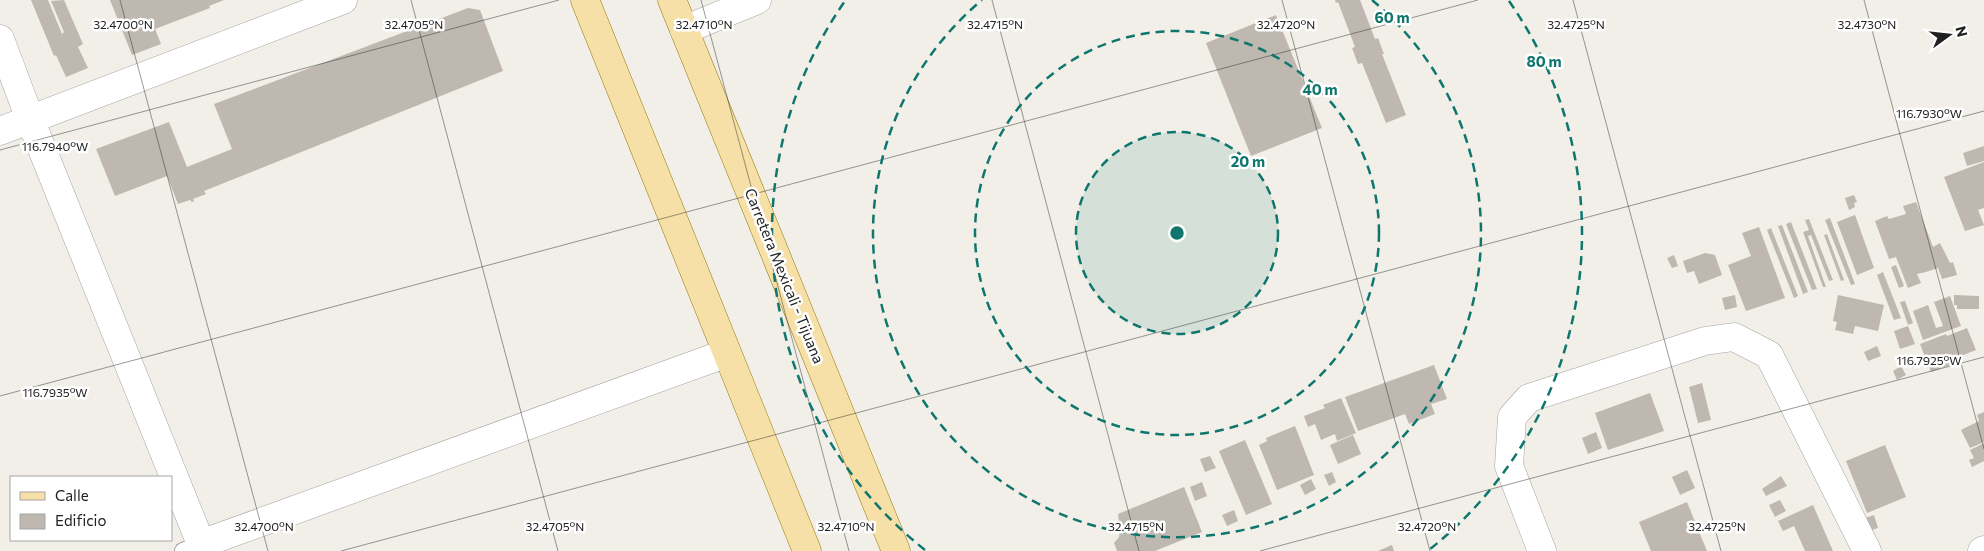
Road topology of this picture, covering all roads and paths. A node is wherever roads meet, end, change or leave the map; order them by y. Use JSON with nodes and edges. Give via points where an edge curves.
{"nodes":[{"id":1,"x":343,"y":0,"type":"edge"},
{"id":2,"x":585,"y":0,"type":"edge"},
{"id":3,"x":672,"y":0,"type":"edge"},
{"id":4,"x":757,"y":0,"type":"edge"},
{"id":5,"x":684,"y":30,"type":"junction"},
{"id":6,"x":0,"y":39,"type":"edge"},
{"id":7,"x":30,"y":120,"type":"junction"},
{"id":8,"x":0,"y":131,"type":"edge"},
{"id":9,"x":727,"y":353,"type":"junction"},
{"id":10,"x":165,"y":476,"type":"edge"},
{"id":11,"x":172,"y":494,"type":"edge"},
{"id":12,"x":192,"y":547,"type":"edge"},
{"id":13,"x":807,"y":551,"type":"edge"},
{"id":14,"x":896,"y":551,"type":"edge"},
{"id":15,"x":1542,"y":551,"type":"edge"},
{"id":16,"x":1868,"y":551,"type":"edge"}],
"edges":[{"from":1,"to":7,"type":"street"},
{"from":2,"to":9,"type":"main road"},
{"from":3,"to":5,"type":"main road","name":"Carretera Mexicali - Tijuana"},
{"from":4,"to":5,"type":"street"},
{"from":5,"to":14,"type":"main road","name":"Carretera Mexicali - Tijuana"},
{"from":6,"to":7,"type":"street"},
{"from":7,"to":8,"type":"street"},
{"from":7,"to":10,"type":"street"},
{"from":9,"to":12,"type":"street"},
{"from":9,"to":13,"type":"main road"},
{"from":11,"to":12,"type":"street"},
{"from":15,"to":16,"type":"street","via":[[1509,466],[1512,417],[1529,398],[1704,341],[1734,337],[1769,355]]}]}
